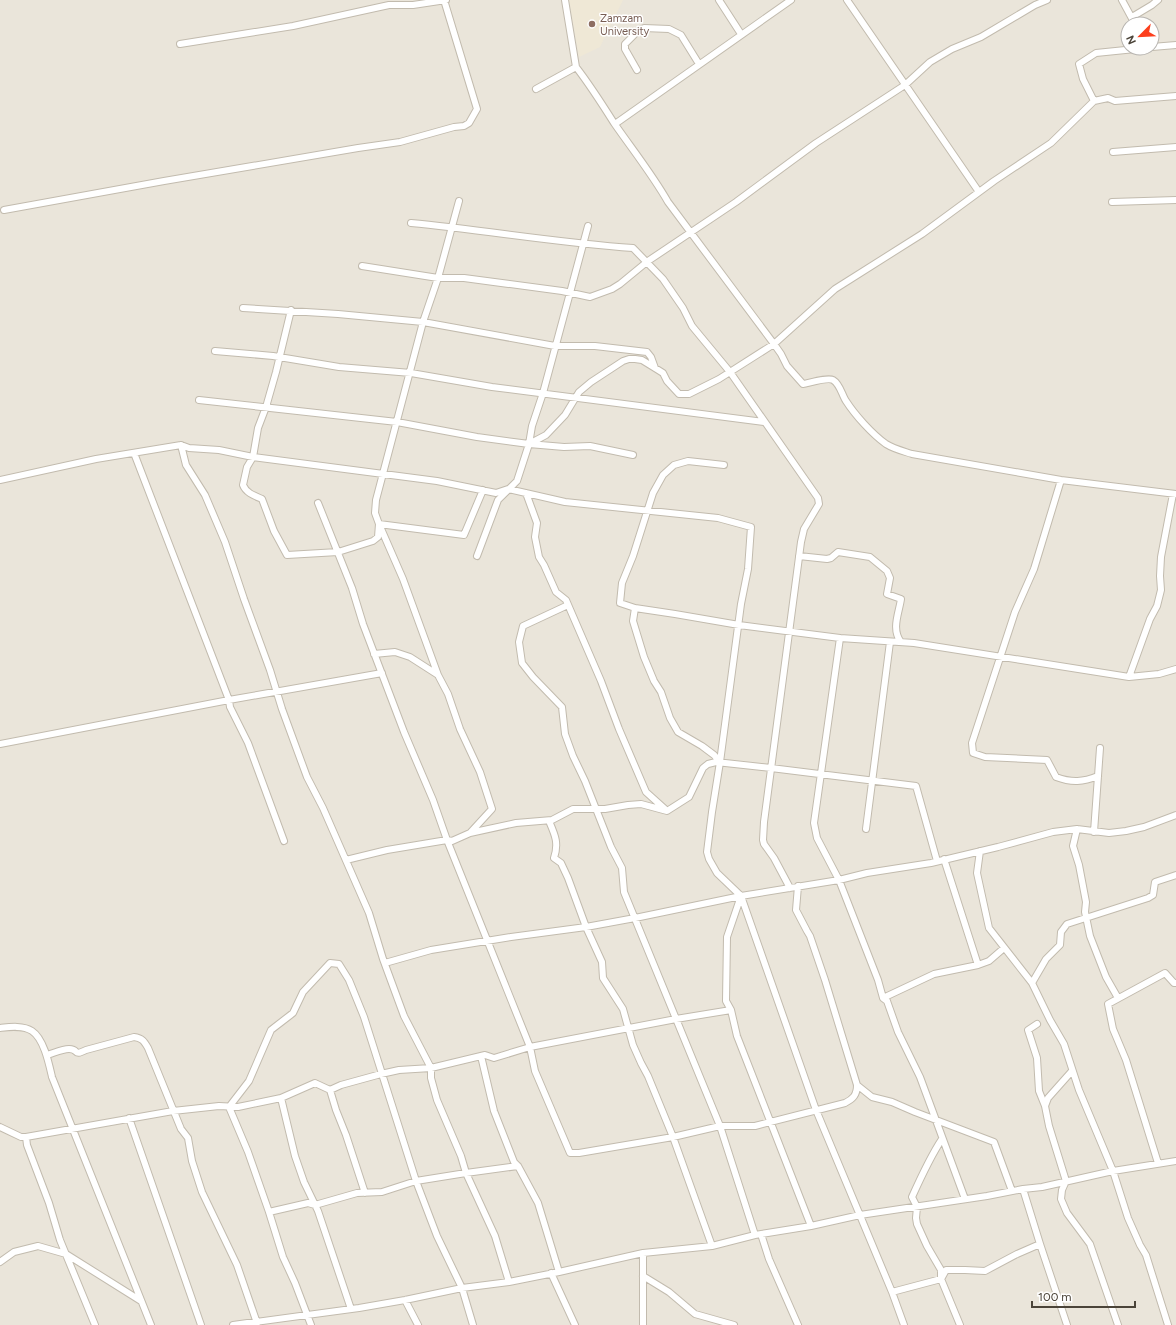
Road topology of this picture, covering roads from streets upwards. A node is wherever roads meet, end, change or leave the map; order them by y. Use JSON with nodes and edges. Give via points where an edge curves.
{"nodes":[{"id":1,"x":445,"y":0,"type":"edge"},
{"id":2,"x":565,"y":0,"type":"edge"},
{"id":3,"x":719,"y":0,"type":"edge"},
{"id":4,"x":791,"y":0,"type":"edge"},
{"id":5,"x":847,"y":0,"type":"edge"},
{"id":6,"x":1047,"y":0,"type":"edge"},
{"id":7,"x":1122,"y":0,"type":"edge"},
{"id":8,"x":1158,"y":0,"type":"edge"},
{"id":9,"x":413,"y":2,"type":"edge"},
{"id":10,"x":388,"y":3,"type":"edge"},
{"id":11,"x":1131,"y":16,"type":"edge"},
{"id":12,"x":1134,"y":16,"type":"edge"},
{"id":13,"x":741,"y":34,"type":"junction"},
{"id":14,"x":180,"y":44,"type":"dead end"},
{"id":15,"x":1176,"y":45,"type":"edge"},
{"id":16,"x":1160,"y":46,"type":"edge"},
{"id":17,"x":1120,"y":50,"type":"edge"},
{"id":18,"x":699,"y":64,"type":"junction"},
{"id":19,"x":576,"y":67,"type":"junction"},
{"id":20,"x":637,"y":70,"type":"dead end"},
{"id":21,"x":904,"y":85,"type":"junction"},
{"id":22,"x":536,"y":89,"type":"dead end"},
{"id":23,"x":1176,"y":96,"type":"edge"},
{"id":24,"x":1094,"y":101,"type":"junction"},
{"id":25,"x":615,"y":124,"type":"junction"},
{"id":26,"x":1176,"y":147,"type":"edge"},
{"id":27,"x":1113,"y":152,"type":"dead end"},
{"id":28,"x":979,"y":192,"type":"junction"},
{"id":29,"x":459,"y":200,"type":"dead end"},
{"id":30,"x":1176,"y":200,"type":"edge"},
{"id":31,"x":1112,"y":202,"type":"dead end"},
{"id":32,"x":4,"y":210,"type":"dead end"},
{"id":33,"x":411,"y":223,"type":"dead end"},
{"id":34,"x":588,"y":226,"type":"dead end"},
{"id":35,"x":453,"y":227,"type":"junction"},
{"id":36,"x":690,"y":232,"type":"junction"},
{"id":37,"x":583,"y":244,"type":"junction"},
{"id":38,"x":648,"y":262,"type":"junction"},
{"id":39,"x":362,"y":266,"type":"dead end"},
{"id":40,"x":438,"y":278,"type":"junction"},
{"id":41,"x":570,"y":293,"type":"junction"},
{"id":42,"x":243,"y":308,"type":"dead end"},
{"id":43,"x":291,"y":310,"type":"junction"},
{"id":44,"x":424,"y":322,"type":"junction"},
{"id":45,"x":774,"y":344,"type":"junction"},
{"id":46,"x":555,"y":346,"type":"junction"},
{"id":47,"x":215,"y":351,"type":"dead end"},
{"id":48,"x":279,"y":357,"type":"junction"},
{"id":49,"x":655,"y":368,"type":"junction"},
{"id":50,"x":730,"y":372,"type":"junction"},
{"id":51,"x":410,"y":374,"type":"junction"},
{"id":52,"x":543,"y":393,"type":"junction"},
{"id":53,"x":576,"y":397,"type":"junction"},
{"id":54,"x":199,"y":400,"type":"dead end"},
{"id":55,"x":266,"y":408,"type":"junction"},
{"id":56,"x":397,"y":422,"type":"junction"},
{"id":57,"x":764,"y":422,"type":"junction"},
{"id":58,"x":529,"y":444,"type":"junction"},
{"id":59,"x":181,"y":445,"type":"junction"},
{"id":60,"x":134,"y":453,"type":"junction"},
{"id":61,"x":633,"y":455,"type":"dead end"},
{"id":62,"x":253,"y":457,"type":"junction"},
{"id":63,"x":724,"y":465,"type":"dead end"},
{"id":64,"x":383,"y":473,"type":"junction"},
{"id":65,"x":0,"y":480,"type":"edge"},
{"id":66,"x":1061,"y":480,"type":"junction"},
{"id":67,"x":508,"y":489,"type":"junction"},
{"id":68,"x":483,"y":490,"type":"junction"},
{"id":69,"x":526,"y":494,"type":"junction"},
{"id":70,"x":1174,"y":494,"type":"edge"},
{"id":71,"x":318,"y":503,"type":"dead end"},
{"id":72,"x":648,"y":511,"type":"junction"},
{"id":73,"x":379,"y":524,"type":"junction"},
{"id":74,"x":338,"y":552,"type":"junction"},
{"id":75,"x":477,"y":556,"type":"dead end"},
{"id":76,"x":799,"y":556,"type":"junction"},
{"id":77,"x":568,"y":605,"type":"junction"},
{"id":78,"x":635,"y":608,"type":"junction"},
{"id":79,"x":739,"y":625,"type":"junction"},
{"id":80,"x":789,"y":631,"type":"junction"},
{"id":81,"x":840,"y":638,"type":"junction"},
{"id":82,"x":890,"y":642,"type":"junction"},
{"id":83,"x":901,"y":642,"type":"junction"},
{"id":84,"x":374,"y":654,"type":"junction"},
{"id":85,"x":1000,"y":656,"type":"junction"},
{"id":86,"x":1176,"y":669,"type":"edge"},
{"id":87,"x":382,"y":673,"type":"junction"},
{"id":88,"x":438,"y":675,"type":"junction"},
{"id":89,"x":1129,"y":677,"type":"junction"},
{"id":90,"x":277,"y":691,"type":"junction"},
{"id":91,"x":229,"y":700,"type":"junction"},
{"id":92,"x":0,"y":744,"type":"edge"},
{"id":93,"x":1100,"y":748,"type":"dead end"},
{"id":94,"x":720,"y":762,"type":"junction"},
{"id":95,"x":770,"y":768,"type":"junction"},
{"id":96,"x":821,"y":775,"type":"junction"},
{"id":97,"x":1098,"y":776,"type":"junction"},
{"id":98,"x":872,"y":781,"type":"junction"},
{"id":99,"x":596,"y":809,"type":"junction"},
{"id":100,"x":667,"y":811,"type":"junction"},
{"id":101,"x":1176,"y":815,"type":"edge"},
{"id":102,"x":549,"y":821,"type":"junction"},
{"id":103,"x":866,"y":828,"type":"dead end"},
{"id":104,"x":1077,"y":829,"type":"junction"},
{"id":105,"x":1094,"y":832,"type":"junction"},
{"id":106,"x":470,"y":834,"type":"junction"},
{"id":107,"x":447,"y":840,"type":"junction"},
{"id":108,"x":284,"y":841,"type":"dead end"},
{"id":109,"x":980,"y":851,"type":"junction"},
{"id":110,"x":944,"y":859,"type":"junction"},
{"id":111,"x":346,"y":860,"type":"junction"},
{"id":112,"x":937,"y":861,"type":"junction"},
{"id":113,"x":1176,"y":876,"type":"edge"},
{"id":114,"x":839,"y":880,"type":"junction"},
{"id":115,"x":798,"y":886,"type":"junction"},
{"id":116,"x":790,"y":888,"type":"junction"},
{"id":117,"x":740,"y":896,"type":"junction"},
{"id":118,"x":1086,"y":917,"type":"junction"},
{"id":119,"x":635,"y":918,"type":"junction"},
{"id":120,"x":586,"y":927,"type":"junction"},
{"id":121,"x":486,"y":940,"type":"junction"},
{"id":122,"x":1004,"y":948,"type":"junction"},
{"id":123,"x":385,"y":963,"type":"junction"},
{"id":124,"x":978,"y":965,"type":"junction"},
{"id":125,"x":1032,"y":983,"type":"junction"},
{"id":126,"x":1176,"y":983,"type":"edge"},
{"id":127,"x":884,"y":998,"type":"junction"},
{"id":128,"x":1118,"y":998,"type":"junction"},
{"id":129,"x":731,"y":1010,"type":"junction"},
{"id":130,"x":676,"y":1018,"type":"junction"},
{"id":131,"x":1037,"y":1024,"type":"dead end"},
{"id":132,"x":0,"y":1028,"type":"edge"},
{"id":133,"x":628,"y":1028,"type":"junction"},
{"id":134,"x":530,"y":1047,"type":"junction"},
{"id":135,"x":47,"y":1055,"type":"junction"},
{"id":136,"x":481,"y":1056,"type":"junction"},
{"id":137,"x":431,"y":1068,"type":"junction"},
{"id":138,"x":1072,"y":1071,"type":"junction"},
{"id":139,"x":381,"y":1074,"type":"junction"},
{"id":140,"x":856,"y":1085,"type":"junction"},
{"id":141,"x":330,"y":1090,"type":"junction"},
{"id":142,"x":281,"y":1098,"type":"junction"},
{"id":143,"x":229,"y":1106,"type":"junction"},
{"id":144,"x":1045,"y":1106,"type":"junction"},
{"id":145,"x":816,"y":1110,"type":"junction"},
{"id":146,"x":173,"y":1111,"type":"junction"},
{"id":147,"x":129,"y":1118,"type":"junction"},
{"id":148,"x":935,"y":1119,"type":"junction"},
{"id":149,"x":770,"y":1122,"type":"junction"},
{"id":150,"x":720,"y":1126,"type":"junction"},
{"id":151,"x":0,"y":1127,"type":"edge"},
{"id":152,"x":73,"y":1128,"type":"junction"},
{"id":153,"x":26,"y":1137,"type":"junction"},
{"id":154,"x":672,"y":1137,"type":"junction"},
{"id":155,"x":942,"y":1139,"type":"junction"},
{"id":156,"x":1176,"y":1161,"type":"edge"},
{"id":157,"x":1158,"y":1163,"type":"junction"},
{"id":158,"x":518,"y":1166,"type":"junction"},
{"id":159,"x":1113,"y":1171,"type":"junction"},
{"id":160,"x":466,"y":1173,"type":"junction"},
{"id":161,"x":416,"y":1181,"type":"junction"},
{"id":162,"x":1066,"y":1181,"type":"junction"},
{"id":163,"x":1023,"y":1189,"type":"junction"},
{"id":164,"x":1012,"y":1191,"type":"junction"},
{"id":165,"x":365,"y":1193,"type":"junction"},
{"id":166,"x":965,"y":1199,"type":"junction"},
{"id":167,"x":315,"y":1205,"type":"junction"},
{"id":168,"x":917,"y":1208,"type":"junction"},
{"id":169,"x":269,"y":1212,"type":"junction"},
{"id":170,"x":860,"y":1215,"type":"junction"},
{"id":171,"x":811,"y":1226,"type":"junction"},
{"id":172,"x":758,"y":1234,"type":"junction"},
{"id":173,"x":1040,"y":1244,"type":"junction"},
{"id":174,"x":712,"y":1246,"type":"junction"},
{"id":175,"x":643,"y":1253,"type":"junction"},
{"id":176,"x":66,"y":1254,"type":"junction"},
{"id":177,"x":0,"y":1262,"type":"edge"},
{"id":178,"x":559,"y":1272,"type":"junction"},
{"id":179,"x":551,"y":1273,"type":"junction"},
{"id":180,"x":643,"y":1276,"type":"junction"},
{"id":181,"x":941,"y":1280,"type":"junction"},
{"id":182,"x":509,"y":1282,"type":"junction"},
{"id":183,"x":462,"y":1288,"type":"junction"},
{"id":184,"x":892,"y":1292,"type":"junction"},
{"id":185,"x":405,"y":1300,"type":"junction"},
{"id":186,"x":141,"y":1301,"type":"junction"},
{"id":187,"x":351,"y":1309,"type":"junction"},
{"id":188,"x":307,"y":1314,"type":"junction"},
{"id":189,"x":257,"y":1323,"type":"edge"},
{"id":190,"x":95,"y":1325,"type":"edge"},
{"id":191,"x":151,"y":1325,"type":"edge"},
{"id":192,"x":201,"y":1325,"type":"edge"},
{"id":193,"x":233,"y":1325,"type":"edge"},
{"id":194,"x":311,"y":1325,"type":"edge"},
{"id":195,"x":418,"y":1325,"type":"edge"},
{"id":196,"x":473,"y":1325,"type":"edge"},
{"id":197,"x":575,"y":1325,"type":"edge"},
{"id":198,"x":643,"y":1325,"type":"edge"},
{"id":199,"x":734,"y":1325,"type":"edge"},
{"id":200,"x":798,"y":1325,"type":"edge"},
{"id":201,"x":904,"y":1325,"type":"edge"},
{"id":202,"x":960,"y":1325,"type":"edge"},
{"id":203,"x":1067,"y":1325,"type":"edge"},
{"id":204,"x":1118,"y":1325,"type":"edge"},
{"id":205,"x":1168,"y":1325,"type":"edge"}],
"edges":[{"from":1,"to":9,"type":"street"},
{"from":1,"to":32,"type":"street","via":[[477,109],[469,123],[464,126],[400,142]]},
{"from":2,"to":19,"type":"street"},
{"from":3,"to":13,"type":"street"},
{"from":4,"to":13,"type":"street"},
{"from":5,"to":21,"type":"street"},
{"from":6,"to":21,"type":"street","via":[[981,37],[946,52],[930,62]]},
{"from":7,"to":11,"type":"street"},
{"from":8,"to":12,"type":"street"},
{"from":9,"to":10,"type":"street"},
{"from":10,"to":14,"type":"street","via":[[293,26]]},
{"from":13,"to":18,"type":"street"},
{"from":15,"to":16,"type":"street"},
{"from":17,"to":24,"type":"street","via":[[1096,53],[1079,64]]},
{"from":18,"to":20,"type":"street","via":[[681,35],[669,29],[644,28],[625,44],[625,49]]},
{"from":18,"to":25,"type":"street"},
{"from":19,"to":22,"type":"street"},
{"from":19,"to":25,"type":"street"},
{"from":21,"to":28,"type":"street"},
{"from":21,"to":36,"type":"street","via":[[816,143],[736,202]]},
{"from":23,"to":24,"type":"street","via":[[1115,101],[1108,98]]},
{"from":24,"to":28,"type":"street","via":[[1052,143]]},
{"from":25,"to":36,"type":"street"},
{"from":26,"to":27,"type":"street"},
{"from":28,"to":45,"type":"street","via":[[922,234],[835,289]]},
{"from":29,"to":35,"type":"street"},
{"from":30,"to":31,"type":"street"},
{"from":33,"to":35,"type":"street"},
{"from":34,"to":37,"type":"street"},
{"from":35,"to":37,"type":"street"},
{"from":35,"to":40,"type":"street"},
{"from":36,"to":38,"type":"street"},
{"from":36,"to":45,"type":"street"},
{"from":37,"to":38,"type":"street","via":[[633,248]]},
{"from":37,"to":41,"type":"street"},
{"from":38,"to":41,"type":"street","via":[[612,289],[590,297]]},
{"from":38,"to":50,"type":"street","via":[[683,308],[692,326]]},
{"from":39,"to":40,"type":"street"},
{"from":40,"to":41,"type":"street","via":[[464,278]]},
{"from":40,"to":44,"type":"street"},
{"from":41,"to":46,"type":"street"},
{"from":42,"to":43,"type":"street"},
{"from":43,"to":44,"type":"street"},
{"from":43,"to":48,"type":"street"},
{"from":44,"to":46,"type":"street"},
{"from":44,"to":51,"type":"street"},
{"from":45,"to":50,"type":"street"},
{"from":45,"to":66,"type":"street","via":[[787,366],[803,384],[831,379],[834,381],[855,413],[885,443],[893,447],[912,454]]},
{"from":46,"to":49,"type":"street","via":[[595,346],[647,352]]},
{"from":46,"to":52,"type":"street"},
{"from":47,"to":48,"type":"street"},
{"from":48,"to":51,"type":"street","via":[[340,367]]},
{"from":48,"to":55,"type":"street"},
{"from":49,"to":50,"type":"street","via":[[663,373],[679,394],[697,390]]},
{"from":49,"to":53,"type":"street","via":[[642,360],[623,361],[591,382]]},
{"from":50,"to":57,"type":"street"},
{"from":51,"to":52,"type":"street"},
{"from":51,"to":56,"type":"street"},
{"from":52,"to":53,"type":"street"},
{"from":52,"to":58,"type":"street"},
{"from":53,"to":57,"type":"street"},
{"from":53,"to":58,"type":"street","via":[[565,415],[546,435]]},
{"from":54,"to":55,"type":"street"},
{"from":55,"to":56,"type":"street"},
{"from":55,"to":62,"type":"street","via":[[258,428]]},
{"from":56,"to":58,"type":"street"},
{"from":56,"to":64,"type":"street"},
{"from":57,"to":76,"type":"street","via":[[818,498],[819,504],[804,529]]},
{"from":58,"to":61,"type":"street","via":[[590,446]]},
{"from":58,"to":67,"type":"street","via":[[517,481]]},
{"from":59,"to":60,"type":"street"},
{"from":59,"to":62,"type":"street"},
{"from":59,"to":90,"type":"street","via":[[186,465],[205,495],[225,542]]},
{"from":60,"to":65,"type":"street"},
{"from":60,"to":91,"type":"street"},
{"from":62,"to":64,"type":"street"},
{"from":62,"to":74,"type":"street","via":[[247,467],[244,488],[262,498],[287,555]]},
{"from":63,"to":72,"type":"street","via":[[688,461],[674,465],[663,475],[653,493]]},
{"from":64,"to":68,"type":"street"},
{"from":64,"to":73,"type":"street","via":[[376,500],[375,513]]},
{"from":66,"to":70,"type":"street"},
{"from":66,"to":85,"type":"street","via":[[1034,568]]},
{"from":67,"to":68,"type":"street","via":[[496,493]]},
{"from":67,"to":69,"type":"street"},
{"from":67,"to":75,"type":"street","via":[[498,500]]},
{"from":68,"to":73,"type":"street","via":[[464,535]]},
{"from":69,"to":72,"type":"street","via":[[565,502]]},
{"from":69,"to":77,"type":"street","via":[[537,523],[535,537],[539,556],[556,592]]},
{"from":70,"to":89,"type":"street","via":[[1161,557],[1161,590]]},
{"from":71,"to":74,"type":"street"},
{"from":72,"to":78,"type":"street","via":[[622,583],[620,603]]},
{"from":72,"to":79,"type":"street","via":[[718,518],[751,527],[748,569]]},
{"from":73,"to":74,"type":"street","via":[[378,537],[373,541]]},
{"from":73,"to":88,"type":"street","via":[[403,579]]},
{"from":74,"to":84,"type":"street"},
{"from":76,"to":80,"type":"street"},
{"from":76,"to":83,"type":"street","via":[[827,560],[838,552],[870,557],[887,571],[890,578],[887,594],[901,599],[895,626]]},
{"from":77,"to":99,"type":"street","via":[[523,626],[519,642],[522,663],[562,707],[565,734]]},
{"from":77,"to":100,"type":"street","via":[[646,792]]},
{"from":78,"to":79,"type":"street"},
{"from":78,"to":94,"type":"street","via":[[633,621],[644,657],[670,718],[678,732],[702,746]]},
{"from":79,"to":80,"type":"street"},
{"from":79,"to":94,"type":"street"},
{"from":80,"to":81,"type":"street"},
{"from":80,"to":95,"type":"street"},
{"from":81,"to":82,"type":"street"},
{"from":81,"to":96,"type":"street"},
{"from":82,"to":83,"type":"street"},
{"from":82,"to":98,"type":"street"},
{"from":83,"to":85,"type":"street"},
{"from":84,"to":87,"type":"street"},
{"from":84,"to":88,"type":"street","via":[[395,652],[410,657]]},
{"from":85,"to":89,"type":"street"},
{"from":85,"to":97,"type":"street","via":[[972,743],[973,753],[985,757],[1047,760],[1056,777],[1068,782]]},
{"from":86,"to":89,"type":"street","via":[[1159,674]]},
{"from":87,"to":90,"type":"street"},
{"from":87,"to":107,"type":"street"},
{"from":88,"to":106,"type":"street","via":[[480,772],[492,809]]},
{"from":90,"to":91,"type":"street"},
{"from":90,"to":111,"type":"street","via":[[307,777]]},
{"from":91,"to":92,"type":"street"},
{"from":91,"to":108,"type":"street","via":[[248,743]]},
{"from":93,"to":97,"type":"street"},
{"from":94,"to":95,"type":"street"},
{"from":94,"to":100,"type":"street","via":[[708,764],[703,768],[689,797]]},
{"from":94,"to":117,"type":"street","via":[[707,852],[717,873]]},
{"from":95,"to":96,"type":"street"},
{"from":95,"to":116,"type":"street","via":[[763,840]]},
{"from":96,"to":98,"type":"street"},
{"from":96,"to":114,"type":"street","via":[[814,822],[816,838]]},
{"from":97,"to":105,"type":"street"},
{"from":98,"to":103,"type":"street"},
{"from":98,"to":112,"type":"street","via":[[916,786]]},
{"from":99,"to":100,"type":"street","via":[[641,804]]},
{"from":99,"to":102,"type":"street","via":[[573,809]]},
{"from":99,"to":119,"type":"street","via":[[622,868],[624,892]]},
{"from":101,"to":105,"type":"street","via":[[1126,831]]},
{"from":102,"to":106,"type":"street","via":[[516,823]]},
{"from":102,"to":120,"type":"street","via":[[557,840],[554,858],[561,863],[568,878]]},
{"from":104,"to":105,"type":"street"},
{"from":104,"to":109,"type":"street","via":[[1053,832]]},
{"from":104,"to":118,"type":"street","via":[[1072,846],[1079,865],[1086,902]]},
{"from":106,"to":107,"type":"street"},
{"from":107,"to":111,"type":"street"},
{"from":107,"to":121,"type":"street"},
{"from":109,"to":110,"type":"street"},
{"from":109,"to":122,"type":"street","via":[[977,873],[987,923],[990,931]]},
{"from":110,"to":112,"type":"street"},
{"from":110,"to":124,"type":"street"},
{"from":111,"to":123,"type":"street","via":[[369,913]]},
{"from":112,"to":114,"type":"street"},
{"from":113,"to":118,"type":"street","via":[[1155,882],[1153,895],[1148,898]]},
{"from":114,"to":115,"type":"street"},
{"from":114,"to":127,"type":"street"},
{"from":115,"to":116,"type":"street"},
{"from":115,"to":140,"type":"street","via":[[796,910],[810,936]]},
{"from":116,"to":117,"type":"street"},
{"from":117,"to":119,"type":"street"},
{"from":117,"to":129,"type":"street","via":[[727,938],[726,1001]]},
{"from":117,"to":145,"type":"street"},
{"from":118,"to":125,"type":"street","via":[[1064,927],[1060,945],[1046,959]]},
{"from":118,"to":128,"type":"street","via":[[1090,936],[1106,977]]},
{"from":119,"to":120,"type":"street"},
{"from":119,"to":130,"type":"street"},
{"from":120,"to":121,"type":"street"},
{"from":120,"to":133,"type":"street","via":[[602,962],[603,978],[623,1009]]},
{"from":121,"to":123,"type":"street","via":[[431,950]]},
{"from":121,"to":134,"type":"street"},
{"from":122,"to":124,"type":"street","via":[[989,961]]},
{"from":122,"to":125,"type":"street"},
{"from":123,"to":137,"type":"street","via":[[404,1016]]},
{"from":124,"to":127,"type":"street","via":[[934,974]]},
{"from":125,"to":138,"type":"street","via":[[1064,1044]]},
{"from":126,"to":128,"type":"street","via":[[1165,973]]},
{"from":127,"to":148,"type":"street","via":[[920,1077]]},
{"from":128,"to":157,"type":"street","via":[[1108,1004],[1113,1029],[1126,1060]]},
{"from":129,"to":130,"type":"street"},
{"from":129,"to":149,"type":"street","via":[[737,1036]]},
{"from":130,"to":133,"type":"street"},
{"from":130,"to":150,"type":"street"},
{"from":131,"to":144,"type":"street","via":[[1028,1030],[1038,1058],[1039,1091]]},
{"from":132,"to":135,"type":"street","via":[[14,1027],[32,1031]]},
{"from":133,"to":134,"type":"street"},
{"from":133,"to":154,"type":"street"},
{"from":134,"to":136,"type":"street","via":[[494,1058]]},
{"from":134,"to":154,"type":"street","via":[[534,1071],[570,1153]]},
{"from":135,"to":146,"type":"street","via":[[68,1049],[80,1053],[134,1037],[140,1038],[148,1048]]},
{"from":135,"to":152,"type":"street","via":[[52,1077]]},
{"from":136,"to":137,"type":"street"},
{"from":136,"to":158,"type":"street","via":[[494,1111],[514,1162]]},
{"from":137,"to":139,"type":"street"},
{"from":137,"to":160,"type":"street","via":[[434,1089],[462,1156]]},
{"from":138,"to":144,"type":"street","via":[[1048,1098]]},
{"from":138,"to":159,"type":"street"},
{"from":139,"to":141,"type":"street"},
{"from":139,"to":143,"type":"street","via":[[364,1017],[349,980],[340,964],[330,963],[303,992],[293,1013],[271,1030],[249,1081]]},
{"from":139,"to":161,"type":"street"},
{"from":140,"to":145,"type":"street","via":[[857,1091],[850,1100]]},
{"from":140,"to":148,"type":"street","via":[[872,1097]]},
{"from":141,"to":142,"type":"street","via":[[315,1083]]},
{"from":141,"to":165,"type":"street"},
{"from":142,"to":143,"type":"street","via":[[238,1107]]},
{"from":142,"to":167,"type":"street","via":[[295,1156]]},
{"from":143,"to":146,"type":"street"},
{"from":143,"to":169,"type":"street"},
{"from":144,"to":162,"type":"street"},
{"from":145,"to":149,"type":"street"},
{"from":145,"to":170,"type":"street"},
{"from":146,"to":147,"type":"street"},
{"from":146,"to":189,"type":"street","via":[[188,1138],[202,1192],[237,1265]]},
{"from":147,"to":152,"type":"street"},
{"from":147,"to":192,"type":"street"},
{"from":148,"to":155,"type":"street"},
{"from":148,"to":164,"type":"street","via":[[994,1142]]},
{"from":149,"to":150,"type":"street","via":[[755,1126]]},
{"from":149,"to":171,"type":"street"},
{"from":150,"to":154,"type":"street"},
{"from":150,"to":172,"type":"street"},
{"from":151,"to":153,"type":"street"},
{"from":152,"to":153,"type":"street"},
{"from":152,"to":186,"type":"street"},
{"from":153,"to":176,"type":"street"},
{"from":154,"to":174,"type":"street"},
{"from":155,"to":166,"type":"street"},
{"from":155,"to":168,"type":"street","via":[[912,1197]]},
{"from":156,"to":157,"type":"street"},
{"from":157,"to":159,"type":"street"},
{"from":158,"to":160,"type":"street"},
{"from":158,"to":178,"type":"street","via":[[538,1203]]},
{"from":159,"to":162,"type":"street"},
{"from":159,"to":205,"type":"street","via":[[1128,1218],[1146,1255]]},
{"from":160,"to":161,"type":"street"},
{"from":160,"to":182,"type":"street","via":[[495,1236]]},
{"from":161,"to":165,"type":"street","via":[[382,1192]]},
{"from":161,"to":183,"type":"street","via":[[437,1236]]},
{"from":162,"to":163,"type":"street"},
{"from":162,"to":204,"type":"street","via":[[1061,1199],[1067,1213],[1090,1244]]},
{"from":163,"to":164,"type":"street"},
{"from":163,"to":173,"type":"street"},
{"from":164,"to":166,"type":"street"},
{"from":165,"to":167,"type":"street"},
{"from":166,"to":168,"type":"street"},
{"from":167,"to":169,"type":"street","via":[[308,1204]]},
{"from":167,"to":187,"type":"street"},
{"from":168,"to":170,"type":"street"},
{"from":168,"to":181,"type":"street","via":[[917,1224],[941,1270]]},
{"from":169,"to":188,"type":"street","via":[[283,1257]]},
{"from":170,"to":171,"type":"street"},
{"from":170,"to":184,"type":"street"},
{"from":171,"to":172,"type":"street"},
{"from":172,"to":174,"type":"street"},
{"from":172,"to":200,"type":"street"},
{"from":173,"to":181,"type":"street","via":[[984,1271],[946,1270]]},
{"from":173,"to":203,"type":"street"},
{"from":174,"to":175,"type":"street"},
{"from":175,"to":178,"type":"street"},
{"from":175,"to":180,"type":"street"},
{"from":176,"to":177,"type":"street","via":[[38,1246],[14,1252]]},
{"from":176,"to":186,"type":"street"},
{"from":176,"to":190,"type":"street"},
{"from":178,"to":179,"type":"street"},
{"from":179,"to":182,"type":"street"},
{"from":179,"to":197,"type":"street"},
{"from":180,"to":198,"type":"street"},
{"from":180,"to":199,"type":"street","via":[[669,1292],[695,1314]]},
{"from":181,"to":184,"type":"street"},
{"from":181,"to":202,"type":"street"},
{"from":182,"to":183,"type":"street"},
{"from":183,"to":185,"type":"street"},
{"from":183,"to":196,"type":"street"},
{"from":184,"to":201,"type":"street"},
{"from":185,"to":187,"type":"street"},
{"from":185,"to":195,"type":"street"},
{"from":186,"to":191,"type":"street"},
{"from":187,"to":188,"type":"street"},
{"from":188,"to":189,"type":"street"},
{"from":188,"to":194,"type":"street"},
{"from":189,"to":193,"type":"street"}]}
